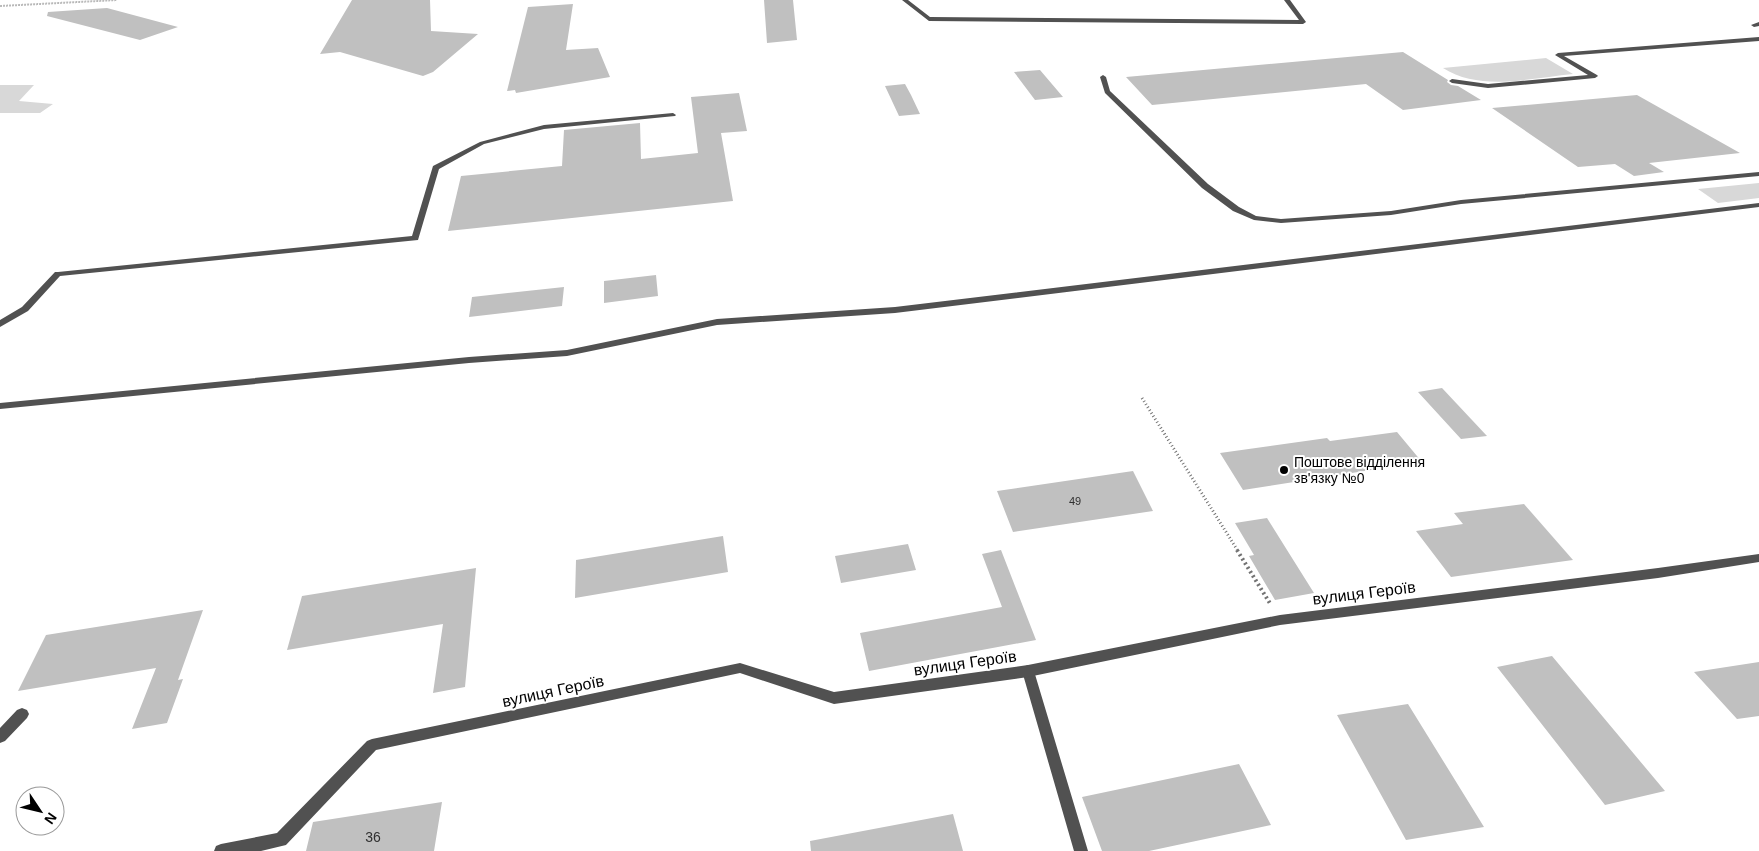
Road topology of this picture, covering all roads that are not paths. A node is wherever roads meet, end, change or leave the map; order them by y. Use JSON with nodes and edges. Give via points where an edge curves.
{"nodes":[{"id":1,"x":905,"y":0,"type":"edge"},
{"id":2,"x":1287,"y":0,"type":"edge"},
{"id":3,"x":1759,"y":39,"type":"edge"},
{"id":4,"x":1103,"y":77,"type":"dead end"},
{"id":5,"x":1452,"y":81,"type":"dead end"},
{"id":6,"x":673,"y":115,"type":"dead end"},
{"id":7,"x":1759,"y":174,"type":"edge"},
{"id":8,"x":1759,"y":205,"type":"edge"},
{"id":9,"x":0,"y":324,"type":"edge"},
{"id":10,"x":0,"y":406,"type":"edge"},
{"id":11,"x":1759,"y":558,"type":"edge"},
{"id":12,"x":1028,"y":671,"type":"junction"},
{"id":13,"x":22,"y":714,"type":"dead end"},
{"id":14,"x":0,"y":737,"type":"edge"},
{"id":15,"x":279,"y":845,"type":"edge"},
{"id":16,"x":221,"y":851,"type":"edge"},
{"id":17,"x":1081,"y":851,"type":"edge"}],
"edges":[{"from":1,"to":2,"type":"street","via":[[929,19],[1303,22]]},
{"from":3,"to":5,"type":"street","via":[[1558,55],[1595,76],[1488,86]]},
{"from":4,"to":7,"type":"street","via":[[1107,92],[1206,186],[1236,210],[1254,218],[1281,221],[1391,213],[1461,202]]},
{"from":6,"to":9,"type":"street","via":[[544,128],[482,143],[436,168],[415,238],[58,274],[25,309]]},
{"from":8,"to":10,"type":"street","via":[[895,310],[717,322],[567,353]]},
{"from":11,"to":12,"type":"street","name":"вулиця Героїв","via":[[1280,620]]},
{"from":12,"to":15,"type":"street","name":"вулиця Героїв","via":[[834,698],[740,668],[372,745]]},
{"from":12,"to":17,"type":"street"},
{"from":13,"to":14,"type":"street"},
{"from":15,"to":16,"type":"street","name":"вулиця Героїв"}]}
